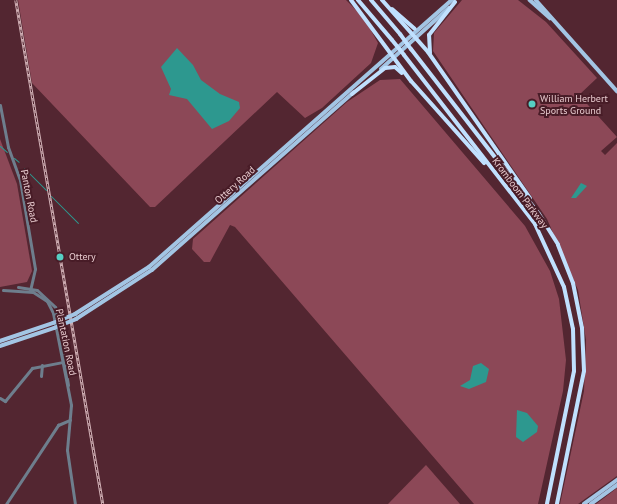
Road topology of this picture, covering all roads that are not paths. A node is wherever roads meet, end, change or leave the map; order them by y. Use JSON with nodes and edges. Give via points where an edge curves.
{"nodes":[{"id":1,"x":351,"y":0,"type":"edge"},
{"id":2,"x":358,"y":0,"type":"edge"},
{"id":3,"x":371,"y":0,"type":"edge"},
{"id":4,"x":383,"y":0,"type":"edge"},
{"id":5,"x":530,"y":0,"type":"edge"},
{"id":6,"x":536,"y":0,"type":"edge"},
{"id":7,"x":454,"y":1,"type":"edge"},
{"id":8,"x":557,"y":24,"type":"junction"},
{"id":9,"x":415,"y":29,"type":"junction"},
{"id":10,"x":410,"y":34,"type":"junction"},
{"id":11,"x":415,"y":39,"type":"junction"},
{"id":12,"x":390,"y":52,"type":"junction"},
{"id":13,"x":394,"y":58,"type":"junction"},
{"id":14,"x":435,"y":62,"type":"junction"},
{"id":15,"x":411,"y":81,"type":"junction"},
{"id":16,"x":617,"y":91,"type":"edge"},
{"id":17,"x":352,"y":94,"type":"junction"},
{"id":18,"x":0,"y":105,"type":"edge"},
{"id":19,"x":508,"y":188,"type":"junction"},
{"id":20,"x":535,"y":208,"type":"junction"},
{"id":21,"x":33,"y":281,"type":"junction"},
{"id":22,"x":22,"y":287,"type":"junction"},
{"id":23,"x":30,"y":289,"type":"junction"},
{"id":24,"x":2,"y":291,"type":"edge"},
{"id":25,"x":0,"y":341,"type":"edge"},
{"id":26,"x":0,"y":346,"type":"edge"},
{"id":27,"x":64,"y":361,"type":"junction"},
{"id":28,"x":43,"y":365,"type":"junction"},
{"id":29,"x":42,"y":376,"type":"dead end"},
{"id":30,"x":0,"y":398,"type":"edge"},
{"id":31,"x":70,"y":420,"type":"junction"},
{"id":32,"x":617,"y":480,"type":"edge"},
{"id":33,"x":617,"y":485,"type":"edge"},
{"id":34,"x":6,"y":504,"type":"edge"},
{"id":35,"x":75,"y":504,"type":"edge"},
{"id":36,"x":547,"y":504,"type":"edge"},
{"id":37,"x":557,"y":504,"type":"edge"},
{"id":38,"x":584,"y":504,"type":"edge"},
{"id":39,"x":591,"y":504,"type":"edge"}],
"edges":[{"from":1,"to":12,"type":"highway"},
{"from":2,"to":19,"type":"highway","name":"Kromboom Parkway","bridge":true},
{"from":3,"to":20,"type":"highway","name":"Kromboom Parkway","bridge":true},
{"from":4,"to":9,"type":"highway"},
{"from":4,"to":10,"type":"highway"},
{"from":5,"to":8,"type":"main road"},
{"from":6,"to":8,"type":"main road"},
{"from":7,"to":9,"type":"main road","name":"Ottery Road"},
{"from":7,"to":11,"type":"main road","name":"Ottery Road"},
{"from":7,"to":14,"type":"highway","via":[[428,37]]},
{"from":8,"to":16,"type":"main road"},
{"from":9,"to":10,"type":"main road","name":"Ottery Road"},
{"from":10,"to":11,"type":"highway"},
{"from":10,"to":12,"type":"main road","name":"Ottery Road"},
{"from":11,"to":13,"type":"main road","name":"Ottery Road"},
{"from":11,"to":14,"type":"highway"},
{"from":12,"to":13,"type":"highway"},
{"from":12,"to":25,"type":"main road","name":"Ottery Road","bridge":true,"via":[[153,263],[118,289],[75,314]]},
{"from":13,"to":15,"type":"highway"},
{"from":13,"to":17,"type":"main road","name":"Ottery Road"},
{"from":14,"to":20,"type":"highway"},
{"from":15,"to":17,"type":"highway","via":[[397,68],[389,66]]},
{"from":15,"to":19,"type":"highway"},
{"from":17,"to":26,"type":"main road","name":"Ottery Road","bridge":true,"via":[[152,270],[76,319]]},
{"from":18,"to":21,"type":"street","name":"Panton Road","via":[[8,147],[20,180],[35,270]]},
{"from":19,"to":36,"type":"highway","name":"Kromboom Parkway","via":[[550,250],[564,287],[573,329],[572,392]]},
{"from":20,"to":37,"type":"highway","name":"Kromboom Parkway","via":[[567,266],[578,303],[583,339],[581,394]]},
{"from":21,"to":22,"type":"street"},
{"from":21,"to":23,"type":"street","name":"Panton Road"},
{"from":22,"to":23,"type":"street","name":"Plantation Road"},
{"from":22,"to":24,"type":"street","name":"Plantation Road"},
{"from":23,"to":24,"type":"street","name":"Plantation Road"},
{"from":23,"to":27,"type":"street","name":"Plantation Road","via":[[43,294],[55,306]]},
{"from":27,"to":28,"type":"street"},
{"from":27,"to":31,"type":"street","name":"Plantation Road"},
{"from":28,"to":29,"type":"street","via":[[39,368]]},
{"from":28,"to":30,"type":"street","via":[[29,370],[5,401]]},
{"from":31,"to":34,"type":"street","via":[[59,423]]},
{"from":31,"to":35,"type":"street","name":"Plantation Road","via":[[67,458]]},
{"from":32,"to":38,"type":"main road"},
{"from":33,"to":39,"type":"main road"}]}
